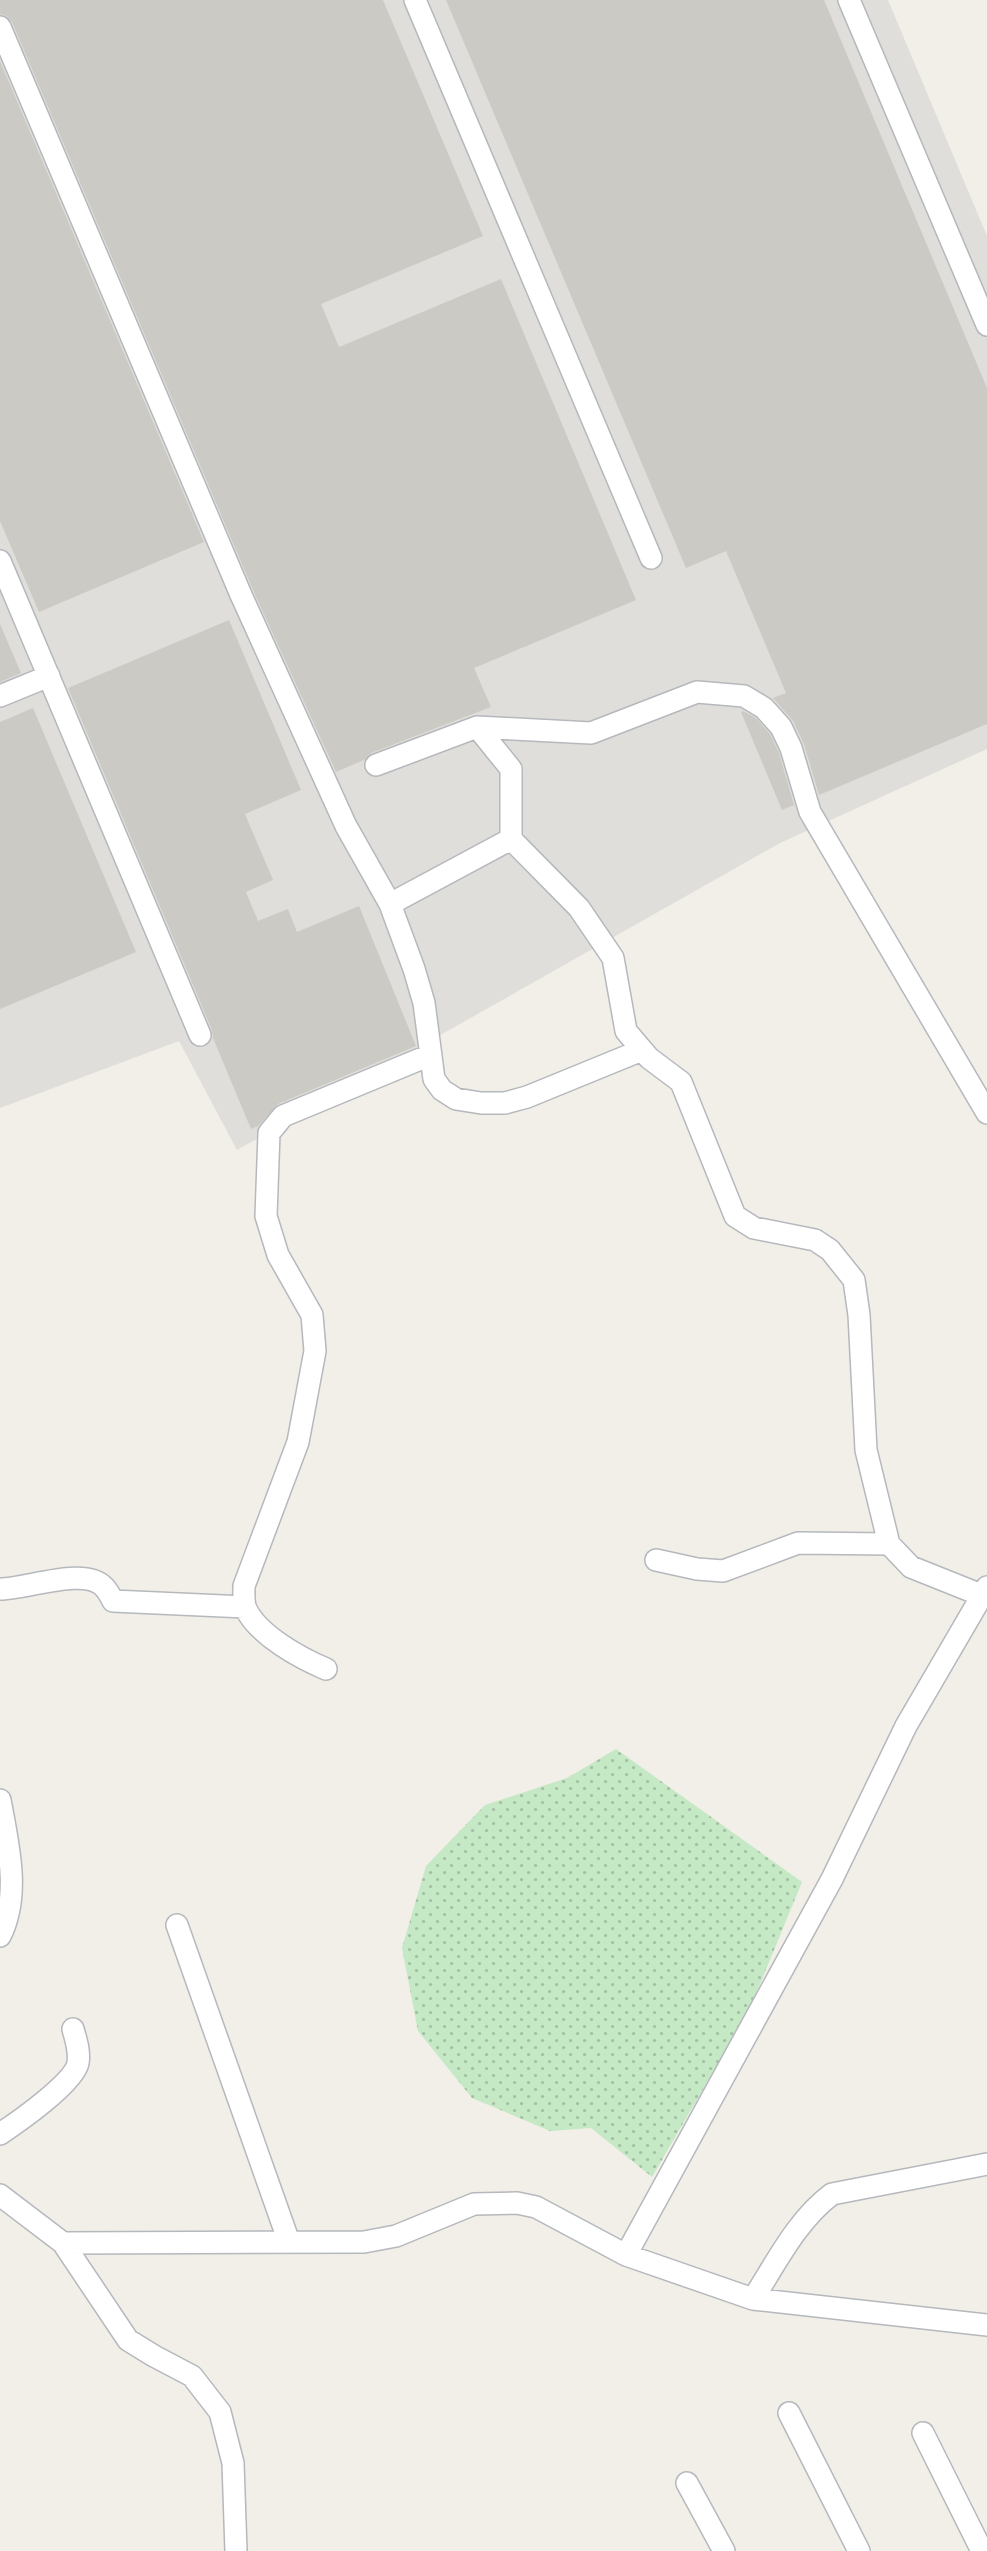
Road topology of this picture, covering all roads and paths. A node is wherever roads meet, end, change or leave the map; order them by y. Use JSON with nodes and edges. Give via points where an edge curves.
{"nodes":[{"id":1,"x":415,"y":0,"type":"edge"},
{"id":2,"x":849,"y":0,"type":"edge"},
{"id":3,"x":0,"y":27,"type":"edge"},
{"id":4,"x":987,"y":325,"type":"edge"},
{"id":5,"x":651,"y":558,"type":"dead end"},
{"id":6,"x":0,"y":561,"type":"edge"},
{"id":7,"x":49,"y":676,"type":"junction"},
{"id":8,"x":0,"y":696,"type":"edge"},
{"id":9,"x":477,"y":727,"type":"junction"},
{"id":10,"x":376,"y":765,"type":"dead end"},
{"id":11,"x":511,"y":839,"type":"junction"},
{"id":12,"x":390,"y":904,"type":"junction"},
{"id":13,"x":200,"y":1035,"type":"dead end"},
{"id":14,"x":642,"y":1050,"type":"junction"},
{"id":15,"x":430,"y":1055,"type":"junction"},
{"id":16,"x":987,"y":1113,"type":"edge"},
{"id":17,"x":889,"y":1544,"type":"junction"},
{"id":18,"x":656,"y":1560,"type":"dead end"},
{"id":19,"x":0,"y":1589,"type":"edge"},
{"id":20,"x":984,"y":1591,"type":"edge"},
{"id":21,"x":245,"y":1607,"type":"junction"},
{"id":22,"x":326,"y":1669,"type":"dead end"},
{"id":23,"x":0,"y":1800,"type":"edge"},
{"id":24,"x":177,"y":1925,"type":"dead end"},
{"id":25,"x":0,"y":1936,"type":"edge"},
{"id":26,"x":73,"y":2029,"type":"dead end"},
{"id":27,"x":0,"y":2134,"type":"edge"},
{"id":28,"x":987,"y":2164,"type":"edge"},
{"id":29,"x":0,"y":2195,"type":"edge"},
{"id":30,"x":289,"y":2242,"type":"junction"},
{"id":31,"x":63,"y":2243,"type":"junction"},
{"id":32,"x":626,"y":2255,"type":"junction"},
{"id":33,"x":753,"y":2299,"type":"junction"},
{"id":34,"x":987,"y":2325,"type":"edge"},
{"id":35,"x":789,"y":2413,"type":"dead end"},
{"id":36,"x":923,"y":2433,"type":"dead end"},
{"id":37,"x":687,"y":2483,"type":"dead end"},
{"id":38,"x":236,"y":2551,"type":"edge"},
{"id":39,"x":724,"y":2551,"type":"edge"},
{"id":40,"x":859,"y":2551,"type":"edge"},
{"id":41,"x":982,"y":2551,"type":"edge"}],
"edges":[{"from":1,"to":5,"type":"street"},
{"from":2,"to":4,"type":"street"},
{"from":3,"to":12,"type":"street","via":[[240,595],[346,826]]},
{"from":6,"to":7,"type":"street"},
{"from":7,"to":8,"type":"street"},
{"from":7,"to":13,"type":"street"},
{"from":9,"to":10,"type":"street"},
{"from":9,"to":11,"type":"street","via":[[511,769]]},
{"from":9,"to":16,"type":"street","via":[[591,733],[697,692],[744,696],[764,708],[791,748],[810,812]]},
{"from":11,"to":12,"type":"street"},
{"from":11,"to":14,"type":"street","via":[[579,908],[612,958],[626,1031]]},
{"from":12,"to":15,"type":"street","via":[[421,992]]},
{"from":14,"to":15,"type":"street","via":[[505,1103],[456,1099],[434,1079]]},
{"from":14,"to":17,"type":"street","via":[[681,1082],[735,1216],[754,1228],[815,1240],[830,1250],[854,1280],[866,1450]]},
{"from":15,"to":21,"type":"street","via":[[283,1116],[269,1133],[266,1216],[278,1255],[312,1315],[315,1351],[298,1442],[244,1586]]},
{"from":17,"to":18,"type":"street","via":[[797,1543],[723,1571]]},
{"from":17,"to":20,"type":"street","via":[[911,1567]]},
{"from":19,"to":21,"type":"street","via":[[79,1577],[104,1586],[113,1601]]},
{"from":20,"to":32,"type":"street","via":[[906,1726],[832,1879]]},
{"from":21,"to":22,"type":"street","via":[[258,1626],[300,1658]]},
{"from":23,"to":25,"type":"street","via":[[10,1868],[8,1921]]},
{"from":24,"to":30,"type":"street"},
{"from":26,"to":27,"type":"street","via":[[78,2066],[44,2103]]},
{"from":28,"to":33,"type":"street","via":[[832,2194],[815,2206]]},
{"from":29,"to":31,"type":"street"},
{"from":30,"to":31,"type":"street"},
{"from":30,"to":32,"type":"street","via":[[363,2242],[396,2236],[474,2204],[517,2203],[536,2207]]},
{"from":31,"to":38,"type":"street","via":[[128,2340],[192,2376],[220,2412],[233,2463]]},
{"from":32,"to":33,"type":"street"},
{"from":33,"to":34,"type":"street"},
{"from":35,"to":40,"type":"street"},
{"from":36,"to":41,"type":"street"},
{"from":37,"to":39,"type":"street"}]}
